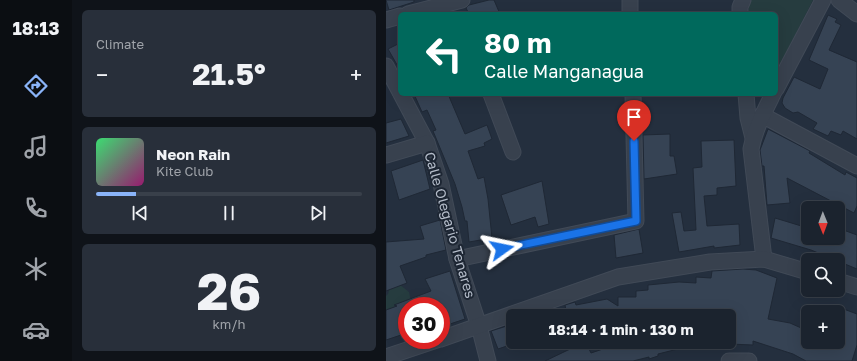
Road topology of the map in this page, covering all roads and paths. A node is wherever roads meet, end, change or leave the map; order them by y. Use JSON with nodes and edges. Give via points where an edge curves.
{"nodes":[{"id":1,"x":630,"y":0,"type":"edge"},
{"id":2,"x":743,"y":0,"type":"edge"},
{"id":3,"x":824,"y":0,"type":"edge"},
{"id":4,"x":839,"y":0,"type":"edge"},
{"id":5,"x":460,"y":4,"type":"edge"},
{"id":6,"x":418,"y":12,"type":"edge"},
{"id":7,"x":630,"y":12,"type":"edge"},
{"id":8,"x":740,"y":12,"type":"edge"},
{"id":9,"x":857,"y":14,"type":"edge"},
{"id":10,"x":398,"y":17,"type":"edge"},
{"id":11,"x":386,"y":20,"type":"edge"},
{"id":12,"x":386,"y":66,"type":"edge"},
{"id":13,"x":778,"y":85,"type":"edge"},
{"id":14,"x":398,"y":89,"type":"edge"},
{"id":15,"x":402,"y":96,"type":"edge"},
{"id":16,"x":492,"y":96,"type":"edge"},
{"id":17,"x":633,"y":96,"type":"edge"},
{"id":18,"x":746,"y":96,"type":"edge"},
{"id":19,"x":772,"y":96,"type":"edge"},
{"id":20,"x":762,"y":115,"type":"junction"},
{"id":21,"x":754,"y":138,"type":"junction"},
{"id":22,"x":427,"y":144,"type":"junction"},
{"id":23,"x":513,"y":152,"type":"dead end"},
{"id":24,"x":386,"y":155,"type":"edge"},
{"id":25,"x":857,"y":166,"type":"edge"},
{"id":26,"x":457,"y":259,"type":"junction"},
{"id":27,"x":764,"y":259,"type":"junction"},
{"id":28,"x":801,"y":270,"type":"edge"},
{"id":29,"x":845,"y":283,"type":"edge"},
{"id":30,"x":857,"y":287,"type":"edge"},
{"id":31,"x":479,"y":326,"type":"junction"},
{"id":32,"x":450,"y":336,"type":"edge"},
{"id":33,"x":410,"y":349,"type":"edge"},
{"id":34,"x":386,"y":357,"type":"edge"},
{"id":35,"x":488,"y":361,"type":"edge"},
{"id":36,"x":728,"y":361,"type":"edge"},
{"id":37,"x":749,"y":361,"type":"edge"}],
"edges":[{"from":1,"to":7,"type":"street"},
{"from":2,"to":8,"type":"street"},
{"from":3,"to":13,"type":"street"},
{"from":4,"to":9,"type":"street"},
{"from":5,"to":6,"type":"street"},
{"from":10,"to":11,"type":"street"},
{"from":12,"to":14,"type":"street","name":"Calle Olegario Tenares"},
{"from":15,"to":22,"type":"street","name":"Calle Olegario Tenares"},
{"from":16,"to":23,"type":"street"},
{"from":17,"to":26,"type":"street","via":[[636,221]]},
{"from":18,"to":21,"type":"street","via":[[748,118]]},
{"from":19,"to":20,"type":"street"},
{"from":20,"to":21,"type":"street"},
{"from":20,"to":25,"type":"street"},
{"from":21,"to":27,"type":"street","via":[[751,149]]},
{"from":22,"to":24,"type":"street"},
{"from":22,"to":26,"type":"street","name":"Calle Olegario Tenares","via":[[441,184]]},
{"from":26,"to":31,"type":"street","name":"Calle Olegario Tenares"},
{"from":27,"to":28,"type":"street"},
{"from":27,"to":31,"type":"street","via":[[710,262],[618,277]]},
{"from":29,"to":30,"type":"street"},
{"from":31,"to":32,"type":"street"},
{"from":31,"to":35,"type":"street","name":"Calle Olegario Tenares"},
{"from":33,"to":34,"type":"street"},
{"from":36,"to":37,"type":"street"}]}
